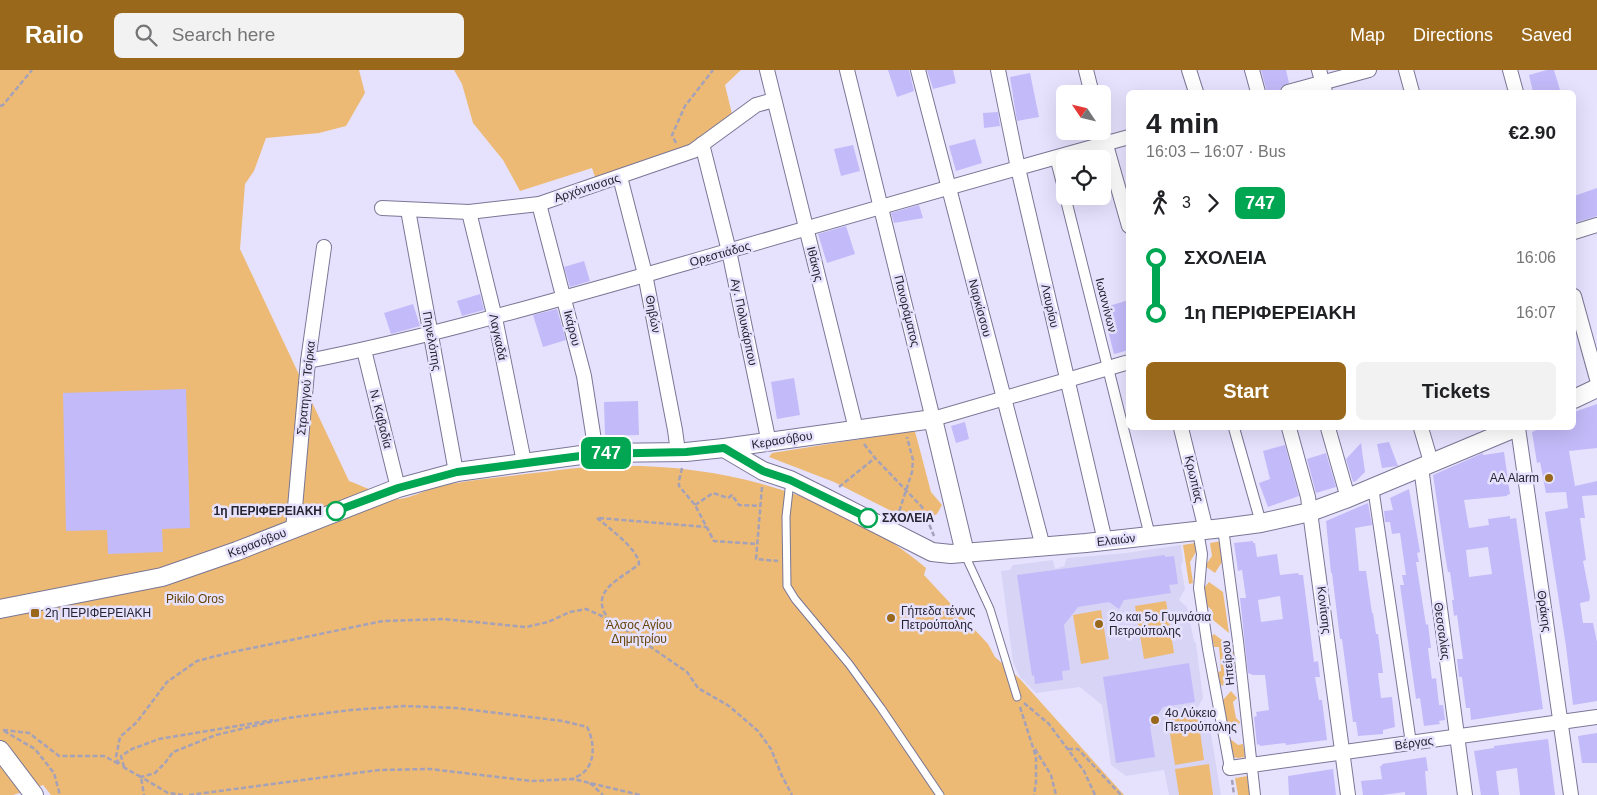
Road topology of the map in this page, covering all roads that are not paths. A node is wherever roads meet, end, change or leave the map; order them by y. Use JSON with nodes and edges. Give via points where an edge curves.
{"nodes":[{"id":1,"x":767,"y":70,"type":"edge"},
{"id":2,"x":847,"y":70,"type":"edge"},
{"id":3,"x":918,"y":70,"type":"edge"},
{"id":4,"x":998,"y":70,"type":"edge"},
{"id":5,"x":1086,"y":70,"type":"edge"},
{"id":6,"x":1188,"y":70,"type":"edge"},
{"id":7,"x":1252,"y":70,"type":"edge"},
{"id":8,"x":1369,"y":70,"type":"edge"},
{"id":9,"x":1406,"y":70,"type":"edge"},
{"id":10,"x":1510,"y":70,"type":"edge"},
{"id":11,"x":1322,"y":82,"type":"edge"},
{"id":12,"x":1090,"y":85,"type":"edge"},
{"id":13,"x":1195,"y":90,"type":"edge"},
{"id":14,"x":1257,"y":90,"type":"edge"},
{"id":15,"x":1295,"y":90,"type":"edge"},
{"id":16,"x":1411,"y":90,"type":"edge"},
{"id":17,"x":1515,"y":90,"type":"edge"},
{"id":18,"x":774,"y":100,"type":"junction"},
{"id":19,"x":1111,"y":137,"type":"edge"},
{"id":20,"x":1126,"y":137,"type":"edge"},
{"id":21,"x":1097,"y":140,"type":"edge"},
{"id":22,"x":1105,"y":140,"type":"edge"},
{"id":23,"x":702,"y":144,"type":"junction"},
{"id":24,"x":1055,"y":157,"type":"junction"},
{"id":25,"x":1056,"y":161,"type":"edge"},
{"id":26,"x":1018,"y":168,"type":"junction"},
{"id":27,"x":620,"y":177,"type":"junction"},
{"id":28,"x":949,"y":187,"type":"junction"},
{"id":29,"x":538,"y":204,"type":"junction"},
{"id":30,"x":1067,"y":205,"type":"edge"},
{"id":31,"x":881,"y":206,"type":"junction"},
{"id":32,"x":382,"y":208,"type":"dead end"},
{"id":33,"x":408,"y":210,"type":"junction"},
{"id":34,"x":469,"y":212,"type":"junction"},
{"id":35,"x":1126,"y":215,"type":"edge"},
{"id":36,"x":1597,"y":225,"type":"edge"},
{"id":37,"x":806,"y":229,"type":"junction"},
{"id":38,"x":1576,"y":231,"type":"edge"},
{"id":39,"x":324,"y":247,"type":"dead end"},
{"id":40,"x":729,"y":251,"type":"junction"},
{"id":41,"x":645,"y":274,"type":"junction"},
{"id":42,"x":564,"y":298,"type":"junction"},
{"id":43,"x":1576,"y":303,"type":"edge"},
{"id":44,"x":495,"y":318,"type":"junction"},
{"id":45,"x":430,"y":333,"type":"junction"},
{"id":46,"x":364,"y":350,"type":"junction"},
{"id":47,"x":308,"y":361,"type":"junction"},
{"id":48,"x":1126,"y":363,"type":"edge"},
{"id":49,"x":1109,"y":368,"type":"junction"},
{"id":50,"x":1597,"y":379,"type":"edge"},
{"id":51,"x":1068,"y":380,"type":"junction"},
{"id":52,"x":1597,"y":388,"type":"edge"},
{"id":53,"x":1004,"y":398,"type":"junction"},
{"id":54,"x":1576,"y":398,"type":"edge"},
{"id":55,"x":933,"y":419,"type":"junction"},
{"id":56,"x":854,"y":429,"type":"junction"},
{"id":57,"x":1182,"y":430,"type":"edge"},
{"id":58,"x":1235,"y":430,"type":"edge"},
{"id":59,"x":1290,"y":430,"type":"edge"},
{"id":60,"x":1329,"y":430,"type":"edge"},
{"id":61,"x":1421,"y":430,"type":"edge"},
{"id":62,"x":1507,"y":430,"type":"edge"},
{"id":63,"x":1512,"y":430,"type":"edge"},
{"id":64,"x":769,"y":443,"type":"junction"},
{"id":65,"x":724,"y":448,"type":"junction"},
{"id":66,"x":682,"y":452,"type":"junction"},
{"id":67,"x":596,"y":454,"type":"junction"},
{"id":68,"x":524,"y":462,"type":"junction"},
{"id":69,"x":1426,"y":465,"type":"junction"},
{"id":70,"x":456,"y":472,"type":"junction"},
{"id":71,"x":790,"y":480,"type":"junction"},
{"id":72,"x":398,"y":488,"type":"junction"},
{"id":73,"x":1373,"y":488,"type":"junction"},
{"id":74,"x":1348,"y":498,"type":"junction"},
{"id":75,"x":1310,"y":512,"type":"junction"},
{"id":76,"x":1261,"y":523,"type":"junction"},
{"id":77,"x":1209,"y":529,"type":"junction"},
{"id":78,"x":293,"y":530,"type":"junction"},
{"id":79,"x":1150,"y":536,"type":"junction"},
{"id":80,"x":1105,"y":541,"type":"junction"},
{"id":81,"x":1043,"y":547,"type":"junction"},
{"id":82,"x":965,"y":553,"type":"junction"},
{"id":83,"x":0,"y":609,"type":"edge"},
{"id":84,"x":1017,"y":697,"type":"road end"},
{"id":85,"x":1597,"y":717,"type":"edge"},
{"id":86,"x":1559,"y":722,"type":"junction"},
{"id":87,"x":1456,"y":737,"type":"junction"},
{"id":88,"x":1411,"y":743,"type":"junction"},
{"id":89,"x":0,"y":750,"type":"edge"},
{"id":90,"x":1342,"y":753,"type":"junction"},
{"id":91,"x":1251,"y":766,"type":"junction"},
{"id":92,"x":1230,"y":768,"type":"joint"},
{"id":93,"x":34,"y":795,"type":"edge"},
{"id":94,"x":940,"y":795,"type":"edge"},
{"id":95,"x":1255,"y":795,"type":"edge"},
{"id":96,"x":1348,"y":795,"type":"edge"},
{"id":97,"x":1464,"y":795,"type":"edge"},
{"id":98,"x":1571,"y":795,"type":"edge"}],
"edges":[{"from":1,"to":18,"type":"street","name":"Ιθάκης"},
{"from":2,"to":31,"type":"street","name":"Πανοράματος"},
{"from":3,"to":28,"type":"street","name":"Ναρκίσσου"},
{"from":4,"to":26,"type":"street","name":"Λαυρίου"},
{"from":5,"to":12,"type":"street"},
{"from":6,"to":13,"type":"street"},
{"from":7,"to":14,"type":"street"},
{"from":8,"to":11,"type":"street"},
{"from":9,"to":16,"type":"street"},
{"from":10,"to":17,"type":"street"},
{"from":11,"to":15,"type":"street"},
{"from":18,"to":23,"type":"street","name":"Αρχόντισσας","via":[[756,105]]},
{"from":18,"to":37,"type":"street","name":"Ιθάκης"},
{"from":19,"to":20,"type":"street","name":"Ορεστιάδος"},
{"from":21,"to":24,"type":"street","name":"Ορεστιάδος"},
{"from":22,"to":35,"type":"street"},
{"from":23,"to":27,"type":"street","name":"Αρχόντισσας","via":[[693,151]]},
{"from":23,"to":40,"type":"street","name":"Αγ. Πολυκάρπου"},
{"from":24,"to":25,"type":"street","name":"Ιωαννίνων"},
{"from":24,"to":26,"type":"street","name":"Ορεστιάδος"},
{"from":26,"to":28,"type":"street","name":"Ορεστιάδος"},
{"from":26,"to":51,"type":"street","name":"Λαυρίου"},
{"from":27,"to":29,"type":"street","name":"Αρχόντισσας"},
{"from":27,"to":41,"type":"street","name":"Θηβών"},
{"from":28,"to":31,"type":"street","name":"Ορεστιάδος"},
{"from":28,"to":53,"type":"street","name":"Ναρκίσσου"},
{"from":29,"to":34,"type":"street","name":"Αρχόντισσας"},
{"from":29,"to":42,"type":"street","name":"Ικάρου"},
{"from":30,"to":49,"type":"street","name":"Ιωαννίνων"},
{"from":31,"to":37,"type":"street","name":"Ορεστιάδος"},
{"from":31,"to":55,"type":"street","name":"Πανοράματος"},
{"from":32,"to":33,"type":"street","name":"Αρχόντισσας"},
{"from":33,"to":34,"type":"street","name":"Αρχόντισσας"},
{"from":33,"to":45,"type":"street","name":"Πηνελόπης"},
{"from":34,"to":44,"type":"street","name":"Λαγκαδά"},
{"from":36,"to":38,"type":"street"},
{"from":37,"to":40,"type":"street","name":"Ορεστιάδος"},
{"from":37,"to":56,"type":"street","name":"Ιθάκης"},
{"from":39,"to":47,"type":"street","name":"Στρατηγού Τσίρκα"},
{"from":40,"to":41,"type":"street","name":"Ορεστιάδος"},
{"from":40,"to":64,"type":"street","name":"Αγ. Πολυκάρπου"},
{"from":41,"to":42,"type":"street","name":"Ορεστιάδος"},
{"from":41,"to":66,"type":"street","name":"Θηβών"},
{"from":42,"to":44,"type":"street","name":"Ορεστιάδος"},
{"from":42,"to":67,"type":"street","name":"Ικάρου","via":[[584,376]]},
{"from":43,"to":50,"type":"street"},
{"from":44,"to":45,"type":"street","name":"Ορεστιάδος"},
{"from":44,"to":68,"type":"street","name":"Λαγκαδά"},
{"from":45,"to":46,"type":"street","name":"Ορεστιάδος"},
{"from":45,"to":70,"type":"street","name":"Πηνελόπης"},
{"from":46,"to":47,"type":"street","name":"Ορεστιάδος"},
{"from":46,"to":72,"type":"street","name":"N. Καβαδία"},
{"from":47,"to":78,"type":"street","name":"Στρατηγού Τσίρκα"},
{"from":48,"to":49,"type":"street","name":"Κερασόβου"},
{"from":49,"to":51,"type":"street","name":"Κερασόβου"},
{"from":49,"to":79,"type":"street","name":"Ιωαννίνων"},
{"from":51,"to":53,"type":"street","name":"Κερασόβου"},
{"from":51,"to":80,"type":"street","name":"Λαυρίου"},
{"from":52,"to":54,"type":"street"},
{"from":53,"to":55,"type":"street","name":"Κερασόβου"},
{"from":53,"to":81,"type":"street","name":"Ναρκίσσου"},
{"from":55,"to":56,"type":"street","name":"Κερασόβου"},
{"from":55,"to":82,"type":"street","name":"Πανοράματος"},
{"from":56,"to":64,"type":"street","name":"Κερασόβου"},
{"from":57,"to":77,"type":"street","name":"Κρωπίας"},
{"from":58,"to":76,"type":"street"},
{"from":59,"to":75,"type":"street","name":"Κονίτσης"},
{"from":60,"to":74,"type":"street"},
{"from":61,"to":69,"type":"street","name":"Θεσσαλίας"},
{"from":62,"to":69,"type":"street","name":"Ελαιών"},
{"from":63,"to":86,"type":"street","name":"Θράκης"},
{"from":64,"to":65,"type":"street","name":"Κερασόβου"},
{"from":65,"to":66,"type":"street","name":"Κερασόβου"},
{"from":65,"to":71,"type":"street","name":"Ελαιών","via":[[763,471]]},
{"from":66,"to":67,"type":"street","name":"Κερασόβου"},
{"from":67,"to":68,"type":"street","name":"Κερασόβου"},
{"from":68,"to":70,"type":"street","name":"Κερασόβου"},
{"from":69,"to":73,"type":"street","name":"Ελαιών"},
{"from":69,"to":87,"type":"street","name":"Θεσσαλίας"},
{"from":70,"to":72,"type":"street","name":"Κερασόβου"},
{"from":71,"to":82,"type":"street","name":"Ελαιών","via":[[932,552]]},
{"from":71,"to":94,"type":"lane","via":[[786,517],[787,586],[849,664]]},
{"from":72,"to":78,"type":"street","name":"Κερασόβου"},
{"from":73,"to":74,"type":"street","name":"Ελαιών"},
{"from":73,"to":88,"type":"street"},
{"from":74,"to":75,"type":"street","name":"Ελαιών"},
{"from":75,"to":76,"type":"street","name":"Ελαιών"},
{"from":75,"to":90,"type":"street","name":"Κονίτσης"},
{"from":76,"to":77,"type":"street","name":"Ελαιών"},
{"from":77,"to":79,"type":"street","name":"Ελαιών"},
{"from":77,"to":91,"type":"street","name":"Ηπείρου","via":[[1238,641]]},
{"from":77,"to":92,"type":"street","name":"Ηπείρου","via":[[1202,554],[1199,588]]},
{"from":78,"to":83,"type":"street","name":"Κερασόβου","via":[[162,578]]},
{"from":79,"to":80,"type":"street","name":"Ελαιών"},
{"from":80,"to":81,"type":"street","name":"Ελαιών"},
{"from":81,"to":82,"type":"street","name":"Ελαιών"},
{"from":82,"to":84,"type":"lane","via":[[990,609]]},
{"from":85,"to":86,"type":"street","name":"Βέργας"},
{"from":86,"to":87,"type":"street","name":"Βέργας"},
{"from":86,"to":98,"type":"street","name":"Θράκης"},
{"from":87,"to":88,"type":"street","name":"Βέργας"},
{"from":87,"to":97,"type":"street","name":"Θεσσαλίας"},
{"from":88,"to":90,"type":"street","name":"Βέργας"},
{"from":89,"to":93,"type":"street"},
{"from":90,"to":91,"type":"street","name":"Βέργας"},
{"from":90,"to":96,"type":"street","name":"Κονίτσης"},
{"from":91,"to":92,"type":"street","name":"Βέργας"},
{"from":91,"to":95,"type":"street","name":"Ηπείρου"}]}
